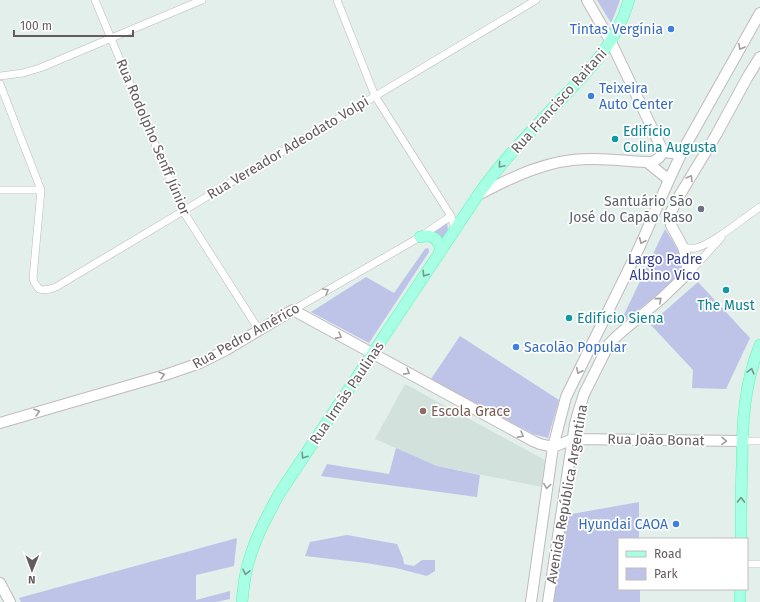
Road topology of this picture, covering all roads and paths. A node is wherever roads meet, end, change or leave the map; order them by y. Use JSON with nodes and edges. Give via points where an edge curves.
{"nodes":[{"id":1,"x":95,"y":0,"type":"edge"},
{"id":2,"x":202,"y":0,"type":"edge"},
{"id":3,"x":337,"y":0,"type":"edge"},
{"id":4,"x":536,"y":0,"type":"edge"},
{"id":5,"x":587,"y":0,"type":"edge"},
{"id":6,"x":629,"y":0,"type":"edge"},
{"id":7,"x":760,"y":13,"type":"edge"},
{"id":8,"x":111,"y":38,"type":"junction"},
{"id":9,"x":611,"y":42,"type":"junction"},
{"id":10,"x":760,"y":57,"type":"edge"},
{"id":11,"x":0,"y":76,"type":"edge"},
{"id":12,"x":0,"y":84,"type":"edge"},
{"id":13,"x":375,"y":96,"type":"junction"},
{"id":14,"x":683,"y":150,"type":"junction"},
{"id":15,"x":663,"y":151,"type":"junction"},
{"id":16,"x":647,"y":162,"type":"junction"},
{"id":17,"x":669,"y":180,"type":"junction"},
{"id":18,"x":0,"y":190,"type":"edge"},
{"id":19,"x":41,"y":190,"type":"junction"},
{"id":20,"x":478,"y":195,"type":"junction"},
{"id":21,"x":760,"y":207,"type":"edge"},
{"id":22,"x":183,"y":211,"type":"junction"},
{"id":23,"x":451,"y":216,"type":"junction"},
{"id":24,"x":729,"y":229,"type":"junction"},
{"id":25,"x":454,"y":231,"type":"junction"},
{"id":26,"x":420,"y":237,"type":"junction"},
{"id":27,"x":683,"y":247,"type":"junction"},
{"id":28,"x":441,"y":250,"type":"junction"},
{"id":29,"x":685,"y":276,"type":"junction"},
{"id":30,"x":293,"y":310,"type":"junction"},
{"id":31,"x":259,"y":330,"type":"junction"},
{"id":32,"x":760,"y":346,"type":"edge"},
{"id":33,"x":372,"y":354,"type":"junction"},
{"id":34,"x":0,"y":423,"type":"edge"},
{"id":35,"x":573,"y":439,"type":"junction"},
{"id":36,"x":742,"y":441,"type":"junction"},
{"id":37,"x":760,"y":441,"type":"edge"},
{"id":38,"x":553,"y":447,"type":"junction"},
{"id":39,"x":741,"y":538,"type":"edge"},
{"id":40,"x":748,"y":564,"type":"edge"},
{"id":41,"x":760,"y":564,"type":"edge"},
{"id":42,"x":0,"y":583,"type":"edge"},
{"id":43,"x":740,"y":590,"type":"edge"},
{"id":44,"x":10,"y":602,"type":"edge"},
{"id":45,"x":242,"y":602,"type":"edge"},
{"id":46,"x":531,"y":602,"type":"edge"},
{"id":47,"x":548,"y":602,"type":"edge"},
{"id":48,"x":740,"y":602,"type":"edge"}],
"edges":[{"from":1,"to":8,"type":"street","name":"Rua Rodolpho Senff Júnior"},
{"from":2,"to":8,"type":"street"},
{"from":3,"to":13,"type":"street"},
{"from":4,"to":13,"type":"street","name":"Rua Vereador Adeodato Volpi"},
{"from":5,"to":9,"type":"street"},
{"from":6,"to":9,"type":"main road","name":"Rua Francisco Raitani"},
{"from":7,"to":14,"type":"street","name":"Avenida República Argentina","one_way":true},
{"from":8,"to":11,"type":"street","via":[[31,71]]},
{"from":8,"to":22,"type":"street","name":"Rua Rodolpho Senff Júnior"},
{"from":9,"to":15,"type":"street"},
{"from":9,"to":20,"type":"main road","name":"Rua Francisco Raitani","one_way":true,"via":[[589,70],[500,165]]},
{"from":27,"to":10,"type":"street","one_way":true,"via":[[671,225],[671,212]]},
{"from":12,"to":19,"type":"street"},
{"from":13,"to":22,"type":"street","name":"Rua Vereador Adeodato Volpi"},
{"from":13,"to":23,"type":"street"},
{"from":14,"to":15,"type":"street","via":[[672,154]]},
{"from":14,"to":17,"type":"street","name":"Avenida República Argentina"},
{"from":15,"to":16,"type":"street","via":[[658,160]]},
{"from":16,"to":17,"type":"street"},
{"from":16,"to":20,"type":"street","via":[[587,159],[556,163],[525,173]]},
{"from":17,"to":38,"type":"street","name":"Avenida República Argentina","one_way":true,"via":[[639,248],[569,390]]},
{"from":18,"to":19,"type":"street"},
{"from":19,"to":22,"type":"street","name":"Rua Vereador Adeodato Volpi","via":[[33,278],[39,289],[44,290],[56,287]]},
{"from":20,"to":25,"type":"main road","name":"Rua Irmãs Paulinas"},
{"from":21,"to":24,"type":"street"},
{"from":22,"to":31,"type":"street","name":"Rua Rodolpho Senff Júnior"},
{"from":23,"to":25,"type":"street"},
{"from":23,"to":26,"type":"street","name":"Rua Pedro Américo"},
{"from":24,"to":27,"type":"street","via":[[696,248]]},
{"from":24,"to":29,"type":"street"},
{"from":25,"to":28,"type":"main road","name":"Rua Irmãs Paulinas"},
{"from":26,"to":28,"type":"main road","via":[[425,235],[436,239]]},
{"from":30,"to":26,"type":"street","name":"Rua Pedro Américo","one_way":true},
{"from":27,"to":29,"type":"street"},
{"from":28,"to":33,"type":"main road","name":"Rua Irmãs Paulinas","one_way":true},
{"from":35,"to":29,"type":"street","name":"Avenida República Argentina","one_way":true,"via":[[582,399],[609,344]]},
{"from":30,"to":31,"type":"street","name":"Rua Pedro Américo"},
{"from":30,"to":33,"type":"street","one_way":true},
{"from":34,"to":31,"type":"street","name":"Rua Pedro Américo","one_way":true,"via":[[189,367]]},
{"from":36,"to":32,"type":"main road","one_way":true,"via":[[746,389]]},
{"from":33,"to":38,"type":"street","one_way":true,"via":[[533,441]]},
{"from":33,"to":45,"type":"main road","name":"Rua Irmãs Paulinas","one_way":true,"via":[[279,494],[252,550]]},
{"from":35,"to":36,"type":"street","name":"Rua João Bonat","one_way":true},
{"from":35,"to":38,"type":"street","name":"Rua João Bonat"},
{"from":35,"to":47,"type":"street","name":"Avenida República Argentina"},
{"from":36,"to":37,"type":"street","name":"Rua João Bonat"},
{"from":39,"to":36,"type":"main road","one_way":true},
{"from":38,"to":46,"type":"street","name":"Avenida República Argentina","one_way":true},
{"from":40,"to":41,"type":"street"},
{"from":42,"to":44,"type":"street"},
{"from":43,"to":48,"type":"main road"}]}
